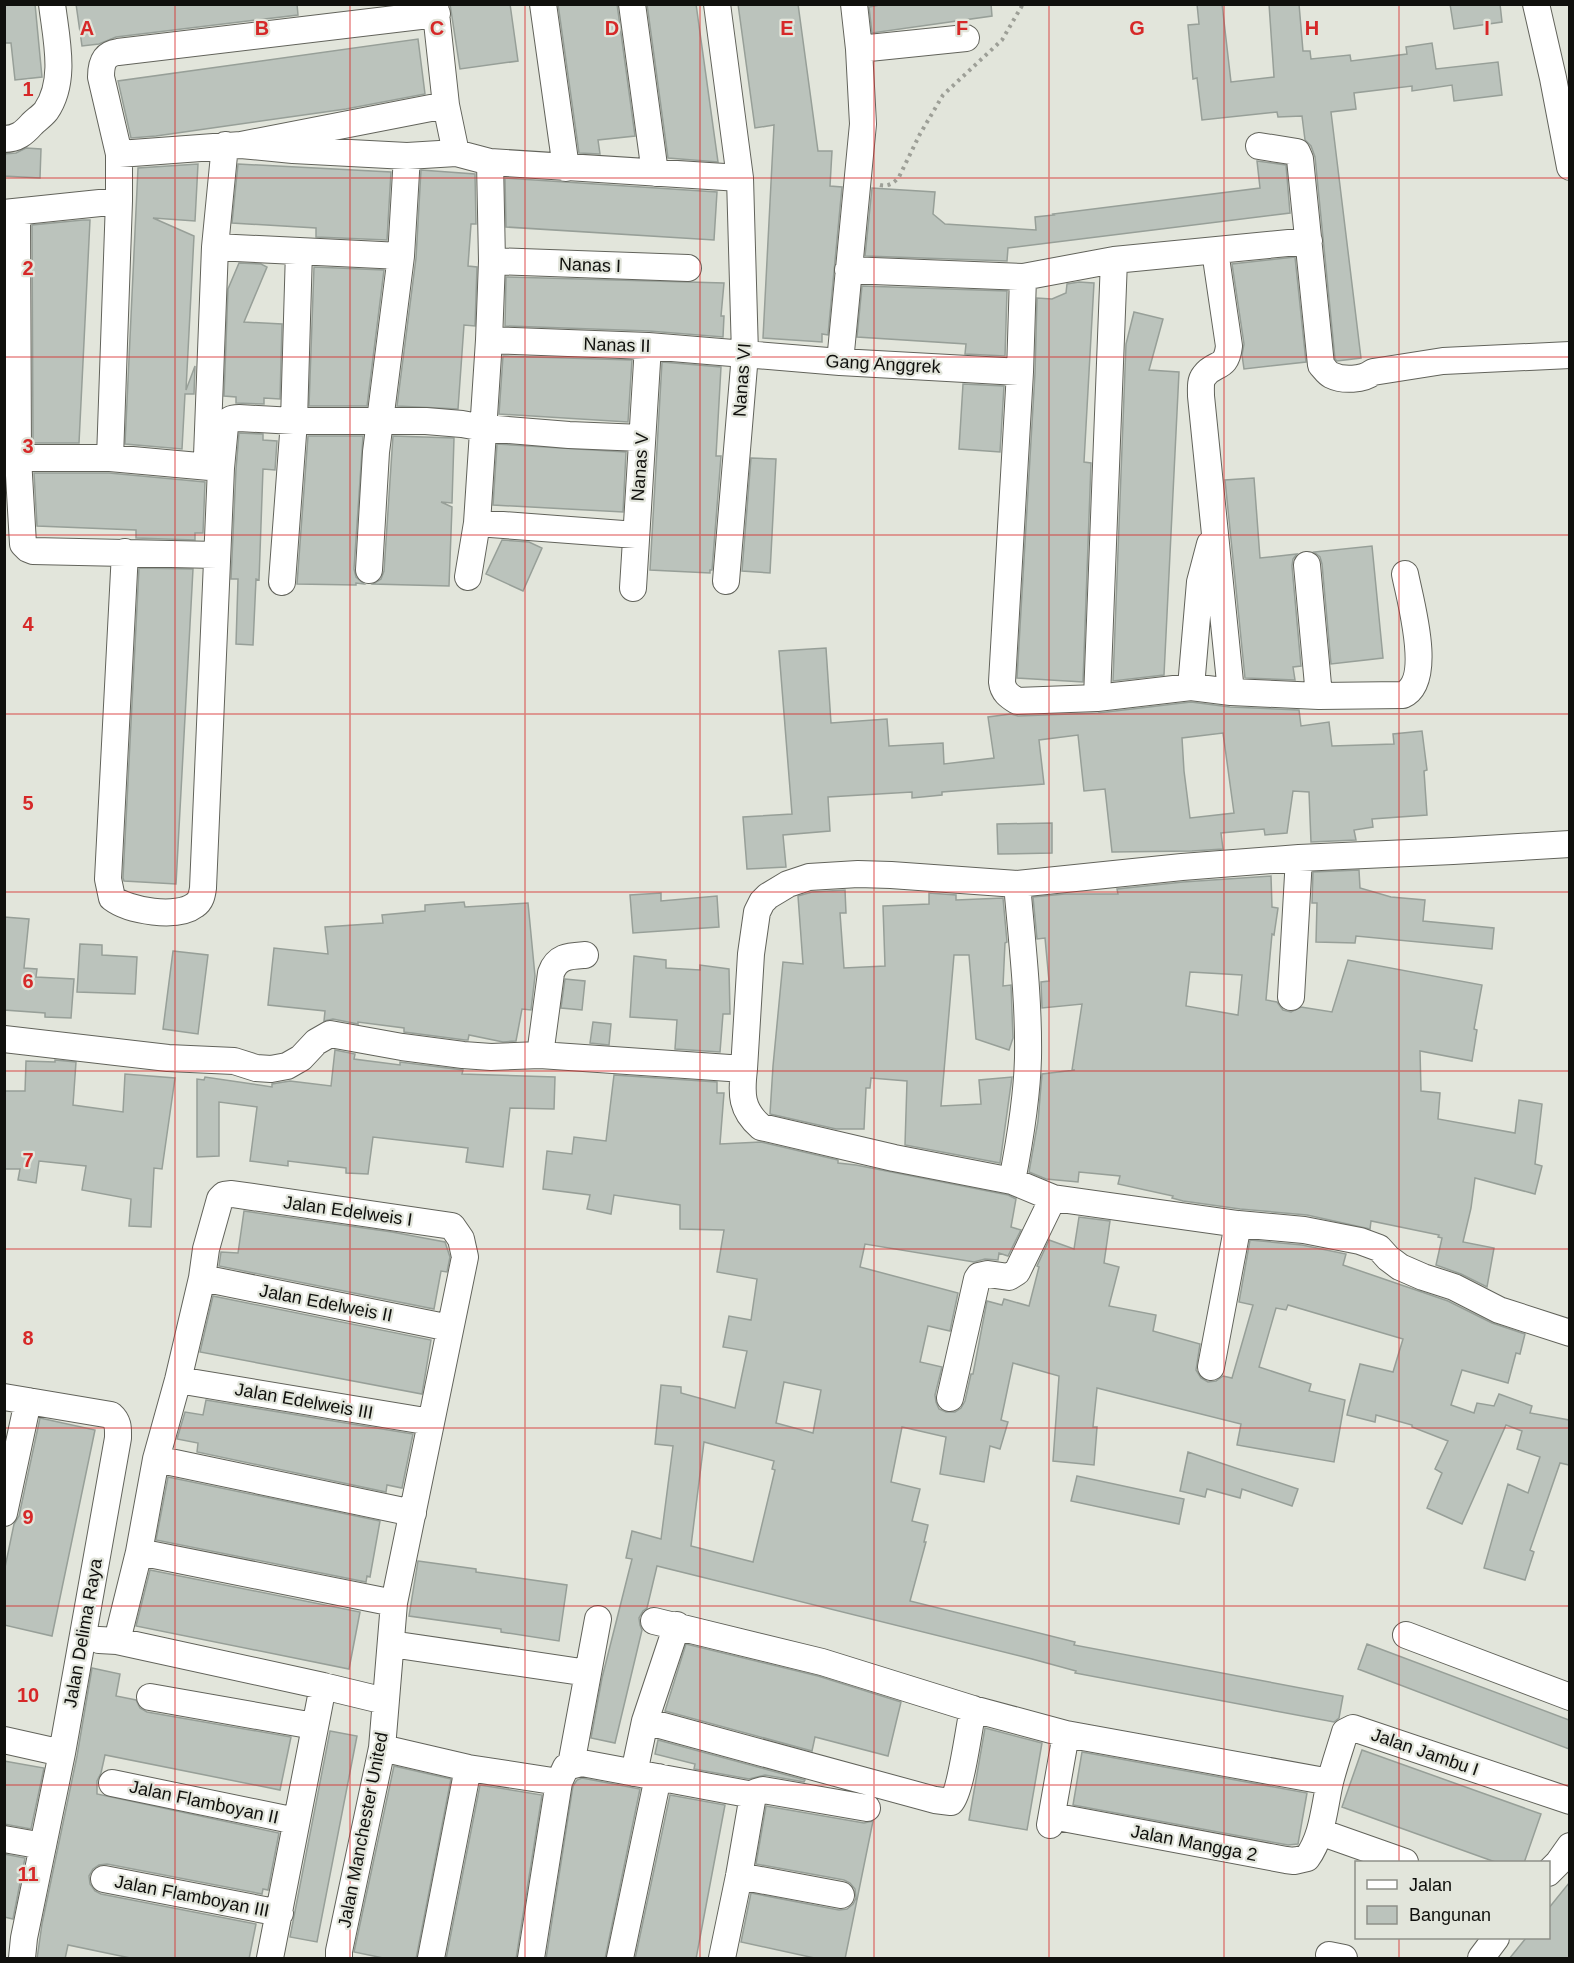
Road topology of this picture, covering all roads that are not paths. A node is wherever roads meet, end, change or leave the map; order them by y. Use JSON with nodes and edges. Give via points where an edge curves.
{"nodes":[{"id":1,"x":52,"y":4,"type":"edge"},
{"id":2,"x":543,"y":4,"type":"edge"},
{"id":3,"x":632,"y":4,"type":"edge"},
{"id":4,"x":717,"y":4,"type":"edge"},
{"id":5,"x":854,"y":4,"type":"edge"},
{"id":6,"x":1536,"y":4,"type":"edge"},
{"id":7,"x":436,"y":9,"type":"edge"},
{"id":8,"x":966,"y":38,"type":"dead end"},
{"id":9,"x":859,"y":48,"type":"junction"},
{"id":10,"x":446,"y":105,"type":"junction"},
{"id":11,"x":4,"y":139,"type":"edge"},
{"id":12,"x":233,"y":145,"type":"junction"},
{"id":13,"x":1259,"y":146,"type":"dead end"},
{"id":14,"x":456,"y":153,"type":"junction"},
{"id":15,"x":119,"y":154,"type":"junction"},
{"id":16,"x":407,"y":156,"type":"junction"},
{"id":17,"x":490,"y":162,"type":"junction"},
{"id":18,"x":1569,"y":167,"type":"edge"},
{"id":19,"x":566,"y":168,"type":"junction"},
{"id":20,"x":655,"y":173,"type":"junction"},
{"id":21,"x":740,"y":178,"type":"junction"},
{"id":22,"x":119,"y":201,"type":"junction"},
{"id":23,"x":11,"y":213,"type":"edge"},
{"id":24,"x":1309,"y":241,"type":"junction"},
{"id":25,"x":215,"y":247,"type":"junction"},
{"id":26,"x":299,"y":251,"type":"junction"},
{"id":27,"x":1215,"y":251,"type":"junction"},
{"id":28,"x":401,"y":256,"type":"junction"},
{"id":29,"x":1114,"y":260,"type":"junction"},
{"id":30,"x":492,"y":261,"type":"junction"},
{"id":31,"x":688,"y":268,"type":"dead end"},
{"id":32,"x":848,"y":270,"type":"junction"},
{"id":33,"x":1023,"y":277,"type":"junction"},
{"id":34,"x":489,"y":340,"type":"junction"},
{"id":35,"x":648,"y":346,"type":"junction"},
{"id":36,"x":745,"y":354,"type":"junction"},
{"id":37,"x":1569,"y":355,"type":"edge"},
{"id":38,"x":840,"y":362,"type":"junction"},
{"id":39,"x":1020,"y":372,"type":"junction"},
{"id":40,"x":294,"y":421,"type":"junction"},
{"id":41,"x":381,"y":422,"type":"junction"},
{"id":42,"x":484,"y":428,"type":"junction"},
{"id":43,"x":642,"y":438,"type":"junction"},
{"id":44,"x":18,"y":458,"type":"junction"},
{"id":45,"x":110,"y":458,"type":"junction"},
{"id":46,"x":214,"y":468,"type":"junction"},
{"id":47,"x":477,"y":523,"type":"junction"},
{"id":48,"x":1214,"y":532,"type":"junction"},
{"id":49,"x":636,"y":535,"type":"junction"},
{"id":50,"x":125,"y":552,"type":"junction"},
{"id":51,"x":217,"y":555,"type":"junction"},
{"id":52,"x":1307,"y":565,"type":"dead end"},
{"id":53,"x":369,"y":570,"type":"dead end"},
{"id":54,"x":1405,"y":574,"type":"dead end"},
{"id":55,"x":468,"y":577,"type":"dead end"},
{"id":56,"x":726,"y":581,"type":"dead end"},
{"id":57,"x":282,"y":582,"type":"dead end"},
{"id":58,"x":633,"y":588,"type":"dead end"},
{"id":59,"x":1191,"y":687,"type":"junction"},
{"id":60,"x":1231,"y":692,"type":"junction"},
{"id":61,"x":1319,"y":696,"type":"junction"},
{"id":62,"x":1097,"y":698,"type":"junction"},
{"id":63,"x":1569,"y":844,"type":"edge"},
{"id":64,"x":1299,"y":858,"type":"junction"},
{"id":65,"x":1017,"y":884,"type":"junction"},
{"id":66,"x":585,"y":955,"type":"dead end"},
{"id":67,"x":1291,"y":998,"type":"dead end"},
{"id":68,"x":4,"y":1039,"type":"edge"},
{"id":69,"x":540,"y":1055,"type":"junction"},
{"id":70,"x":744,"y":1069,"type":"junction"},
{"id":71,"x":1012,"y":1181,"type":"junction"},
{"id":72,"x":1053,"y":1198,"type":"junction"},
{"id":73,"x":1238,"y":1224,"type":"junction"},
{"id":74,"x":452,"y":1226,"type":"joint"},
{"id":75,"x":202,"y":1278,"type":"junction"},
{"id":76,"x":450,"y":1328,"type":"junction"},
{"id":77,"x":1569,"y":1333,"type":"edge"},
{"id":78,"x":1211,"y":1366,"type":"dead end"},
{"id":79,"x":178,"y":1380,"type":"junction"},
{"id":80,"x":950,"y":1398,"type":"dead end"},
{"id":81,"x":16,"y":1399,"type":"edge"},
{"id":82,"x":431,"y":1422,"type":"junction"},
{"id":83,"x":156,"y":1459,"type":"junction"},
{"id":84,"x":4,"y":1513,"type":"edge"},
{"id":85,"x":413,"y":1513,"type":"junction"},
{"id":86,"x":139,"y":1552,"type":"junction"},
{"id":87,"x":394,"y":1604,"type":"junction"},
{"id":88,"x":598,"y":1618,"type":"dead end"},
{"id":89,"x":1406,"y":1635,"type":"dead end"},
{"id":90,"x":81,"y":1640,"type":"junction"},
{"id":91,"x":117,"y":1641,"type":"junction"},
{"id":92,"x":391,"y":1644,"type":"junction"},
{"id":93,"x":588,"y":1672,"type":"junction"},
{"id":94,"x":323,"y":1686,"type":"junction"},
{"id":95,"x":150,"y":1697,"type":"dead end"},
{"id":96,"x":1569,"y":1697,"type":"edge"},
{"id":97,"x":384,"y":1701,"type":"junction"},
{"id":98,"x":973,"y":1709,"type":"junction"},
{"id":99,"x":645,"y":1721,"type":"junction"},
{"id":100,"x":314,"y":1726,"type":"junction"},
{"id":101,"x":1066,"y":1734,"type":"junction"},
{"id":102,"x":4,"y":1740,"type":"edge"},
{"id":103,"x":382,"y":1748,"type":"junction"},
{"id":104,"x":62,"y":1753,"type":"junction"},
{"id":105,"x":468,"y":1768,"type":"junction"},
{"id":106,"x":565,"y":1774,"type":"junction"},
{"id":107,"x":646,"y":1775,"type":"junction"},
{"id":108,"x":1330,"y":1782,"type":"junction"},
{"id":109,"x":112,"y":1783,"type":"dead end"},
{"id":110,"x":753,"y":1795,"type":"junction"},
{"id":111,"x":1569,"y":1801,"type":"edge"},
{"id":112,"x":867,"y":1808,"type":"dead end"},
{"id":113,"x":296,"y":1821,"type":"junction"},
{"id":114,"x":1320,"y":1832,"type":"junction"},
{"id":115,"x":4,"y":1839,"type":"edge"},
{"id":116,"x":43,"y":1846,"type":"junction"},
{"id":117,"x":1400,"y":1861,"type":"edge"},
{"id":118,"x":739,"y":1876,"type":"junction"},
{"id":119,"x":105,"y":1879,"type":"dead end"},
{"id":120,"x":841,"y":1895,"type":"dead end"},
{"id":121,"x":280,"y":1913,"type":"junction"},
{"id":122,"x":1495,"y":1939,"type":"edge"},
{"id":123,"x":17,"y":1944,"type":"edge"},
{"id":124,"x":270,"y":1959,"type":"edge"},
{"id":125,"x":339,"y":1959,"type":"edge"},
{"id":126,"x":431,"y":1959,"type":"edge"},
{"id":127,"x":531,"y":1959,"type":"edge"},
{"id":128,"x":620,"y":1959,"type":"edge"},
{"id":129,"x":722,"y":1959,"type":"edge"},
{"id":130,"x":1480,"y":1959,"type":"edge"}],
"edges":[{"from":1,"to":11,"type":"street","via":[[59,60],[53,98],[25,132],[14,139]]},
{"from":2,"to":19,"type":"street"},
{"from":3,"to":20,"type":"street"},
{"from":4,"to":21,"type":"street","name":"Nanas VI"},
{"from":5,"to":9,"type":"street"},
{"from":6,"to":18,"type":"street"},
{"from":7,"to":10,"type":"street"},
{"from":7,"to":15,"type":"street","via":[[112,53],[101,64],[100,77]]},
{"from":8,"to":9,"type":"street"},
{"from":9,"to":32,"type":"street","via":[[863,124]]},
{"from":10,"to":12,"type":"street"},
{"from":10,"to":14,"type":"street"},
{"from":12,"to":15,"type":"street"},
{"from":12,"to":16,"type":"street"},
{"from":12,"to":25,"type":"street"},
{"from":13,"to":24,"type":"street","via":[[1297,152]]},
{"from":14,"to":16,"type":"street"},
{"from":14,"to":17,"type":"street"},
{"from":15,"to":22,"type":"street"},
{"from":16,"to":28,"type":"street"},
{"from":17,"to":19,"type":"street"},
{"from":17,"to":30,"type":"street"},
{"from":19,"to":20,"type":"street"},
{"from":20,"to":21,"type":"street"},
{"from":21,"to":36,"type":"street","name":"Nanas VI"},
{"from":22,"to":23,"type":"street"},
{"from":22,"to":45,"type":"street"},
{"from":23,"to":44,"type":"street"},
{"from":24,"to":27,"type":"street"},
{"from":24,"to":37,"type":"street","via":[[1321,364],[1329,374],[1366,378],[1373,372],[1443,362]]},
{"from":25,"to":26,"type":"street"},
{"from":25,"to":46,"type":"street"},
{"from":26,"to":28,"type":"street"},
{"from":26,"to":40,"type":"street"},
{"from":27,"to":29,"type":"street"},
{"from":27,"to":48,"type":"street","via":[[1229,346],[1223,363],[1205,375],[1202,383]]},
{"from":28,"to":41,"type":"street"},
{"from":29,"to":33,"type":"street"},
{"from":29,"to":62,"type":"street"},
{"from":30,"to":31,"type":"street","name":"Nanas I"},
{"from":30,"to":34,"type":"street"},
{"from":32,"to":33,"type":"street"},
{"from":32,"to":38,"type":"street"},
{"from":33,"to":39,"type":"street"},
{"from":34,"to":35,"type":"street","name":"Nanas II"},
{"from":34,"to":42,"type":"street"},
{"from":35,"to":36,"type":"street","name":"Nanas II"},
{"from":35,"to":43,"type":"street","name":"Nanas V"},
{"from":36,"to":38,"type":"street","name":"Gang Anggrek"},
{"from":36,"to":56,"type":"street","name":"Nanas VI"},
{"from":38,"to":39,"type":"street","name":"Gang Anggrek"},
{"from":39,"to":62,"type":"street","via":[[1002,686],[1017,701]]},
{"from":40,"to":41,"type":"street"},
{"from":40,"to":46,"type":"street","via":[[230,419]]},
{"from":40,"to":57,"type":"street"},
{"from":41,"to":42,"type":"street","via":[[426,421]]},
{"from":41,"to":53,"type":"street"},
{"from":42,"to":43,"type":"street"},
{"from":42,"to":47,"type":"street"},
{"from":43,"to":49,"type":"street","name":"Nanas V"},
{"from":44,"to":45,"type":"street"},
{"from":44,"to":50,"type":"street","via":[[22,539],[28,549]]},
{"from":45,"to":46,"type":"street"},
{"from":46,"to":51,"type":"street"},
{"from":47,"to":49,"type":"street"},
{"from":47,"to":55,"type":"street"},
{"from":48,"to":59,"type":"street","via":[[1200,582]]},
{"from":48,"to":60,"type":"street"},
{"from":49,"to":58,"type":"street","name":"Nanas V"},
{"from":50,"to":51,"type":"street"},
{"from":50,"to":51,"type":"street","via":[[109,891],[117,902],[134,909],[168,912],[195,906],[202,897]]},
{"from":52,"to":61,"type":"street"},
{"from":54,"to":61,"type":"street","via":[[1419,645],[1416,683],[1406,694],[1397,696]]},
{"from":59,"to":60,"type":"street"},
{"from":59,"to":62,"type":"street"},
{"from":60,"to":61,"type":"street"},
{"from":63,"to":64,"type":"street"},
{"from":64,"to":65,"type":"street"},
{"from":64,"to":67,"type":"street"},
{"from":65,"to":70,"type":"street","via":[[858,874],[809,877],[768,896],[757,912],[751,954]]},
{"from":65,"to":71,"type":"street","via":[[1028,1058]]},
{"from":66,"to":69,"type":"street","via":[[567,956],[550,973]]},
{"from":68,"to":69,"type":"street","via":[[168,1058],[234,1061],[271,1070],[301,1058],[330,1034],[463,1055]]},
{"from":69,"to":70,"type":"street"},
{"from":70,"to":71,"type":"street","via":[[743,1097],[751,1119],[761,1127]]},
{"from":71,"to":72,"type":"street"},
{"from":72,"to":73,"type":"street"},
{"from":72,"to":80,"type":"street","via":[[1017,1272],[1009,1277],[988,1274],[977,1279]]},
{"from":73,"to":77,"type":"street","via":[[1304,1230],[1360,1241],[1379,1248],[1400,1267],[1454,1287],[1498,1310]]},
{"from":73,"to":78,"type":"street"},
{"from":74,"to":75,"type":"street","name":"Jalan Edelweis I","via":[[228,1194],[220,1199]]},
{"from":74,"to":76,"type":"street","name":"Jalan Manchester United","via":[[461,1239],[465,1257]]},
{"from":75,"to":76,"type":"street","name":"Jalan Edelweis II"},
{"from":75,"to":79,"type":"street"},
{"from":76,"to":82,"type":"street","name":"Jalan Manchester United"},
{"from":79,"to":82,"type":"street","name":"Jalan Edelweis III"},
{"from":79,"to":83,"type":"street"},
{"from":81,"to":84,"type":"street"},
{"from":81,"to":90,"type":"street","name":"Jalan Delima Raya","via":[[111,1415],[118,1426]]},
{"from":82,"to":85,"type":"street","name":"Jalan Manchester United"},
{"from":83,"to":85,"type":"street"},
{"from":83,"to":86,"type":"street"},
{"from":85,"to":87,"type":"street","name":"Jalan Manchester United"},
{"from":86,"to":87,"type":"street"},
{"from":86,"to":91,"type":"street"},
{"from":87,"to":92,"type":"street","name":"Jalan Manchester United"},
{"from":88,"to":93,"type":"street"},
{"from":89,"to":96,"type":"street"},
{"from":90,"to":91,"type":"street"},
{"from":90,"to":104,"type":"street","name":"Jalan Delima Raya"},
{"from":91,"to":94,"type":"street"},
{"from":92,"to":93,"type":"street"},
{"from":92,"to":97,"type":"street","name":"Jalan Manchester United"},
{"from":93,"to":106,"type":"street"},
{"from":94,"to":97,"type":"street"},
{"from":94,"to":100,"type":"street"},
{"from":95,"to":100,"type":"street"},
{"from":97,"to":103,"type":"street","name":"Jalan Manchester United"},
{"from":98,"to":99,"type":"street","via":[[951,1802]]},
{"from":98,"to":99,"type":"street","via":[[822,1662],[666,1623]]},
{"from":98,"to":101,"type":"street"},
{"from":99,"to":107,"type":"street"},
{"from":100,"to":113,"type":"street"},
{"from":101,"to":108,"type":"street"},
{"from":101,"to":114,"type":"street","name":"Jalan Mangga 2","via":[[1051,1820],[1294,1861],[1307,1858]]},
{"from":102,"to":104,"type":"street"},
{"from":103,"to":105,"type":"street"},
{"from":103,"to":125,"type":"street","name":"Jalan Manchester United"},
{"from":104,"to":116,"type":"street","name":"Jalan Delima Raya"},
{"from":105,"to":106,"type":"street"},
{"from":105,"to":126,"type":"street"},
{"from":106,"to":107,"type":"street","via":[[587,1764]]},
{"from":106,"to":127,"type":"street"},
{"from":107,"to":110,"type":"street"},
{"from":107,"to":128,"type":"street"},
{"from":108,"to":111,"type":"street","name":"Jalan Jambu I","via":[[1345,1732],[1353,1728]]},
{"from":108,"to":114,"type":"street","name":"Jalan Jambu I"},
{"from":109,"to":113,"type":"street","name":"Jalan Flamboyan II"},
{"from":110,"to":112,"type":"street","via":[[763,1790]]},
{"from":110,"to":118,"type":"street"},
{"from":113,"to":121,"type":"street"},
{"from":114,"to":117,"type":"street"},
{"from":115,"to":116,"type":"street"},
{"from":116,"to":123,"type":"street","name":"Jalan Delima Raya"},
{"from":118,"to":120,"type":"street"},
{"from":118,"to":129,"type":"street"},
{"from":119,"to":121,"type":"street","name":"Jalan Flamboyan III"},
{"from":121,"to":124,"type":"street"},
{"from":122,"to":130,"type":"street"}]}
